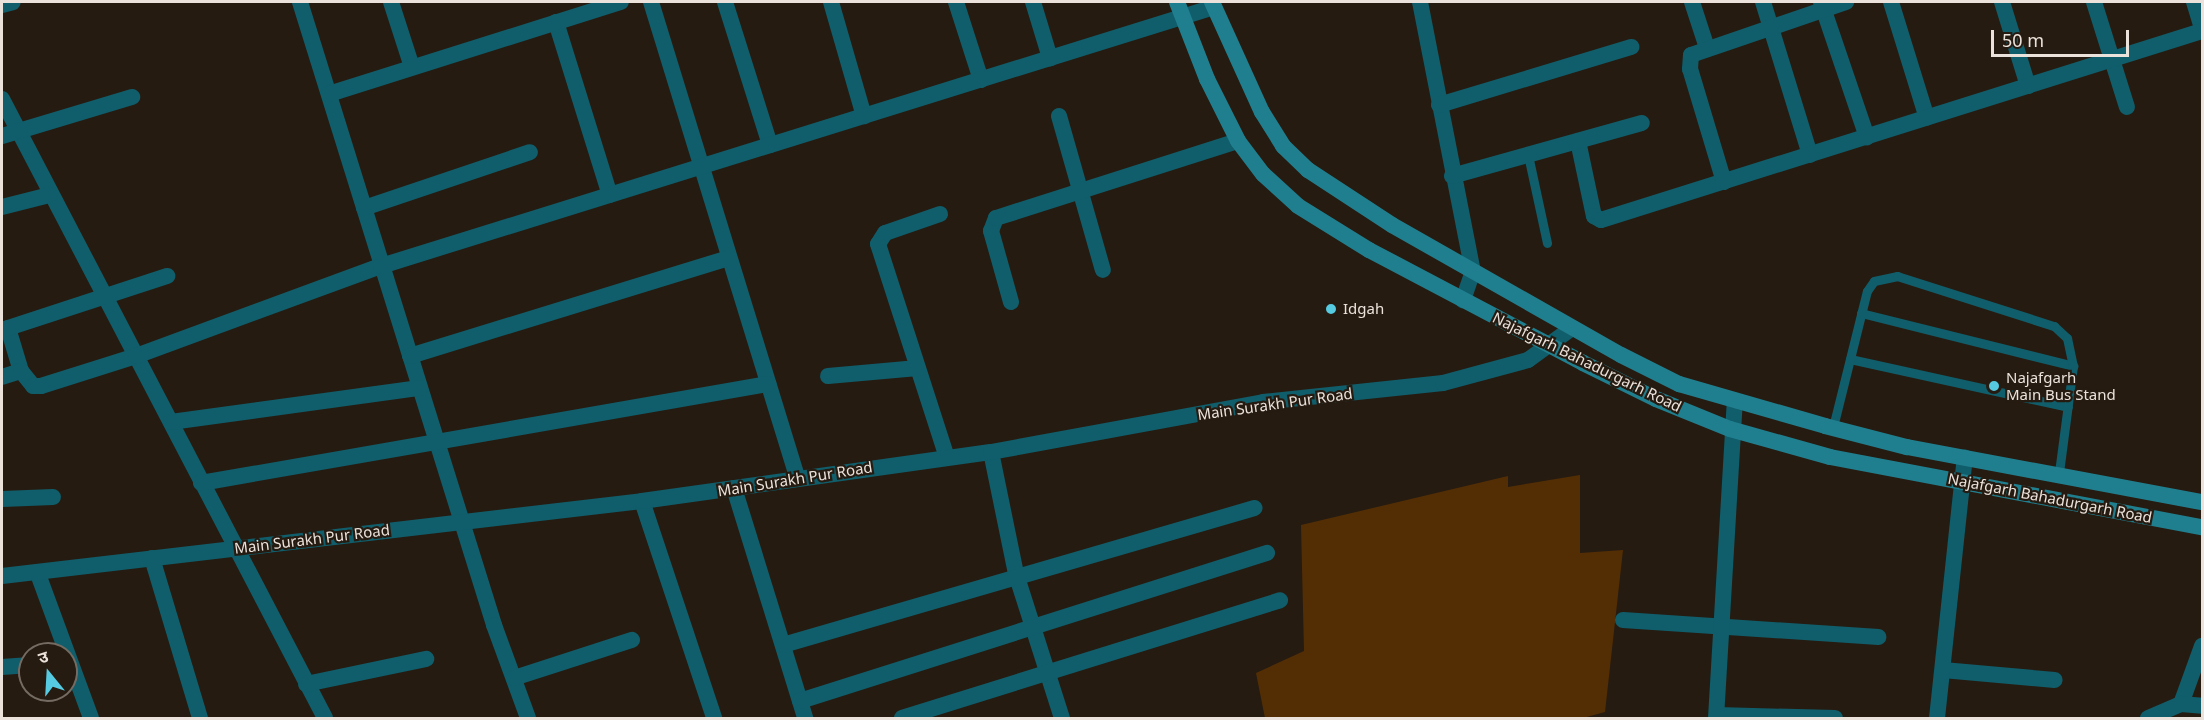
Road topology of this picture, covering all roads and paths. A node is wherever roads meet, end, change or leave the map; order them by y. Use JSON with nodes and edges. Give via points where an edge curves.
{"nodes":[{"id":1,"x":13,"y":2,"type":"edge"},
{"id":2,"x":300,"y":2,"type":"edge"},
{"id":3,"x":391,"y":2,"type":"edge"},
{"id":4,"x":621,"y":2,"type":"edge"},
{"id":5,"x":651,"y":2,"type":"edge"},
{"id":6,"x":726,"y":2,"type":"edge"},
{"id":7,"x":831,"y":2,"type":"edge"},
{"id":8,"x":956,"y":2,"type":"edge"},
{"id":9,"x":1033,"y":2,"type":"edge"},
{"id":10,"x":1420,"y":2,"type":"edge"},
{"id":11,"x":1692,"y":2,"type":"edge"},
{"id":12,"x":1763,"y":2,"type":"edge"},
{"id":13,"x":1846,"y":2,"type":"edge"},
{"id":14,"x":1891,"y":2,"type":"edge"},
{"id":15,"x":2002,"y":2,"type":"edge"},
{"id":16,"x":2094,"y":2,"type":"edge"},
{"id":17,"x":2194,"y":2,"type":"edge"},
{"id":18,"x":1213,"y":4,"type":"edge"},
{"id":19,"x":2,"y":5,"type":"edge"},
{"id":20,"x":1823,"y":6,"type":"edge"},
{"id":21,"x":1180,"y":9,"type":"edge"},
{"id":22,"x":556,"y":22,"type":"junction"},
{"id":23,"x":1771,"y":28,"type":"junction"},
{"id":24,"x":2202,"y":30,"type":"edge"},
{"id":25,"x":1631,"y":47,"type":"dead end"},
{"id":26,"x":1707,"y":48,"type":"junction"},
{"id":27,"x":1050,"y":58,"type":"junction"},
{"id":28,"x":2112,"y":59,"type":"junction"},
{"id":29,"x":412,"y":67,"type":"junction"},
{"id":30,"x":981,"y":80,"type":"junction"},
{"id":31,"x":2028,"y":86,"type":"junction"},
{"id":32,"x":329,"y":94,"type":"junction"},
{"id":33,"x":132,"y":97,"type":"dead end"},
{"id":34,"x":2,"y":99,"type":"edge"},
{"id":35,"x":1439,"y":105,"type":"junction"},
{"id":36,"x":2127,"y":107,"type":"dead end"},
{"id":37,"x":864,"y":116,"type":"junction"},
{"id":38,"x":1059,"y":116,"type":"dead end"},
{"id":39,"x":1927,"y":118,"type":"junction"},
{"id":40,"x":1642,"y":123,"type":"dead end"},
{"id":41,"x":18,"y":131,"type":"junction"},
{"id":42,"x":2,"y":136,"type":"edge"},
{"id":43,"x":1867,"y":137,"type":"junction"},
{"id":44,"x":1238,"y":141,"type":"junction"},
{"id":45,"x":1578,"y":141,"type":"junction"},
{"id":46,"x":770,"y":145,"type":"junction"},
{"id":47,"x":530,"y":152,"type":"dead end"},
{"id":48,"x":1810,"y":154,"type":"junction"},
{"id":49,"x":1528,"y":155,"type":"junction"},
{"id":50,"x":701,"y":167,"type":"junction"},
{"id":51,"x":1452,"y":176,"type":"junction"},
{"id":52,"x":1724,"y":182,"type":"junction"},
{"id":53,"x":1080,"y":191,"type":"junction"},
{"id":54,"x":49,"y":195,"type":"junction"},
{"id":55,"x":610,"y":195,"type":"junction"},
{"id":56,"x":2,"y":207,"type":"edge"},
{"id":57,"x":364,"y":208,"type":"junction"},
{"id":58,"x":940,"y":214,"type":"dead end"},
{"id":59,"x":1547,"y":243,"type":"dead end"},
{"id":60,"x":729,"y":258,"type":"junction"},
{"id":61,"x":381,"y":266,"type":"junction"},
{"id":62,"x":1103,"y":270,"type":"dead end"},
{"id":63,"x":1473,"y":271,"type":"junction"},
{"id":64,"x":167,"y":276,"type":"dead end"},
{"id":65,"x":103,"y":297,"type":"junction"},
{"id":66,"x":1463,"y":300,"type":"junction"},
{"id":67,"x":1011,"y":302,"type":"dead end"},
{"id":68,"x":1861,"y":313,"type":"junction"},
{"id":69,"x":1572,"y":327,"type":"junction"},
{"id":70,"x":4,"y":329,"type":"edge"},
{"id":71,"x":1551,"y":346,"type":"junction"},
{"id":72,"x":136,"y":356,"type":"junction"},
{"id":73,"x":410,"y":356,"type":"junction"},
{"id":74,"x":1850,"y":359,"type":"junction"},
{"id":75,"x":2073,"y":366,"type":"junction"},
{"id":76,"x":918,"y":368,"type":"junction"},
{"id":77,"x":21,"y":371,"type":"junction"},
{"id":78,"x":828,"y":376,"type":"dead end"},
{"id":79,"x":2,"y":377,"type":"edge"},
{"id":80,"x":768,"y":384,"type":"junction"},
{"id":81,"x":420,"y":388,"type":"junction"},
{"id":82,"x":1735,"y":401,"type":"junction"},
{"id":83,"x":2068,"y":407,"type":"junction"},
{"id":84,"x":171,"y":422,"type":"junction"},
{"id":85,"x":1833,"y":427,"type":"junction"},
{"id":86,"x":1730,"y":429,"type":"junction"},
{"id":87,"x":437,"y":443,"type":"junction"},
{"id":88,"x":991,"y":452,"type":"junction"},
{"id":89,"x":947,"y":457,"type":"junction"},
{"id":90,"x":1965,"y":457,"type":"junction"},
{"id":91,"x":2059,"y":472,"type":"junction"},
{"id":92,"x":797,"y":478,"type":"junction"},
{"id":93,"x":1962,"y":480,"type":"junction"},
{"id":94,"x":201,"y":483,"type":"junction"},
{"id":95,"x":734,"y":488,"type":"junction"},
{"id":96,"x":53,"y":497,"type":"dead end"},
{"id":97,"x":2,"y":499,"type":"edge"},
{"id":98,"x":642,"y":501,"type":"junction"},
{"id":99,"x":2202,"y":502,"type":"edge"},
{"id":100,"x":1255,"y":508,"type":"dead end"},
{"id":101,"x":461,"y":521,"type":"junction"},
{"id":102,"x":2202,"y":527,"type":"edge"},
{"id":103,"x":232,"y":549,"type":"junction"},
{"id":104,"x":1267,"y":554,"type":"dead end"},
{"id":105,"x":152,"y":558,"type":"junction"},
{"id":106,"x":38,"y":574,"type":"junction"},
{"id":107,"x":1016,"y":574,"type":"junction"},
{"id":108,"x":2,"y":576,"type":"edge"},
{"id":109,"x":1280,"y":600,"type":"dead end"},
{"id":110,"x":1623,"y":620,"type":"dead end"},
{"id":111,"x":1721,"y":624,"type":"junction"},
{"id":112,"x":1034,"y":629,"type":"junction"},
{"id":113,"x":1878,"y":637,"type":"dead end"},
{"id":114,"x":632,"y":640,"type":"dead end"},
{"id":115,"x":62,"y":642,"type":"edge"},
{"id":116,"x":783,"y":645,"type":"junction"},
{"id":117,"x":2202,"y":646,"type":"edge"},
{"id":118,"x":426,"y":659,"type":"dead end"},
{"id":119,"x":18,"y":666,"type":"edge"},
{"id":120,"x":2,"y":667,"type":"edge"},
{"id":121,"x":1942,"y":670,"type":"junction"},
{"id":122,"x":1048,"y":673,"type":"junction"},
{"id":123,"x":514,"y":678,"type":"junction"},
{"id":124,"x":2055,"y":680,"type":"dead end"},
{"id":125,"x":78,"y":684,"type":"edge"},
{"id":126,"x":306,"y":684,"type":"junction"},
{"id":127,"x":800,"y":701,"type":"junction"},
{"id":128,"x":2181,"y":704,"type":"junction"},
{"id":129,"x":2202,"y":706,"type":"edge"},
{"id":130,"x":1717,"y":717,"type":"edge"},
{"id":131,"x":91,"y":718,"type":"edge"},
{"id":132,"x":200,"y":718,"type":"edge"},
{"id":133,"x":325,"y":718,"type":"edge"},
{"id":134,"x":528,"y":718,"type":"edge"},
{"id":135,"x":714,"y":718,"type":"edge"},
{"id":136,"x":805,"y":718,"type":"edge"},
{"id":137,"x":902,"y":718,"type":"edge"},
{"id":138,"x":1062,"y":718,"type":"edge"},
{"id":139,"x":1835,"y":718,"type":"edge"},
{"id":140,"x":1937,"y":718,"type":"edge"},
{"id":141,"x":2148,"y":718,"type":"edge"}],
"edges":[{"from":1,"to":19,"type":"street"},
{"from":2,"to":32,"type":"street"},
{"from":3,"to":29,"type":"street"},
{"from":4,"to":22,"type":"street"},
{"from":5,"to":50,"type":"street"},
{"from":6,"to":46,"type":"street"},
{"from":7,"to":37,"type":"street"},
{"from":8,"to":30,"type":"street"},
{"from":9,"to":27,"type":"street"},
{"from":10,"to":35,"type":"street"},
{"from":11,"to":26,"type":"street"},
{"from":12,"to":23,"type":"street"},
{"from":13,"to":20,"type":"street"},
{"from":14,"to":39,"type":"street"},
{"from":15,"to":31,"type":"street"},
{"from":16,"to":28,"type":"street"},
{"from":17,"to":24,"type":"street"},
{"from":18,"to":21,"type":"street"},
{"from":18,"to":63,"type":"main road","name":"Najafgarh Bahadurgarh Road","via":[[1241,72],[1283,146],[1308,170],[1392,225]]},
{"from":20,"to":23,"type":"street"},
{"from":20,"to":43,"type":"street"},
{"from":21,"to":27,"type":"street"},
{"from":21,"to":44,"type":"main road","name":"Najafgarh Bahadurgarh Road"},
{"from":22,"to":29,"type":"street"},
{"from":22,"to":55,"type":"street"},
{"from":23,"to":26,"type":"street"},
{"from":23,"to":48,"type":"street"},
{"from":24,"to":28,"type":"street"},
{"from":25,"to":35,"type":"street"},
{"from":26,"to":52,"type":"street","via":[[1689,61]]},
{"from":27,"to":30,"type":"street"},
{"from":28,"to":31,"type":"street"},
{"from":28,"to":36,"type":"street"},
{"from":29,"to":32,"type":"street"},
{"from":30,"to":37,"type":"street"},
{"from":31,"to":39,"type":"street"},
{"from":32,"to":57,"type":"street"},
{"from":33,"to":41,"type":"street"},
{"from":34,"to":41,"type":"street"},
{"from":35,"to":51,"type":"street"},
{"from":37,"to":46,"type":"street"},
{"from":38,"to":53,"type":"street"},
{"from":39,"to":43,"type":"street"},
{"from":40,"to":45,"type":"street"},
{"from":41,"to":42,"type":"street"},
{"from":41,"to":54,"type":"street"},
{"from":43,"to":48,"type":"street"},
{"from":44,"to":53,"type":"street"},
{"from":44,"to":66,"type":"main road","name":"Najafgarh Bahadurgarh Road","via":[[1263,174],[1298,206]]},
{"from":45,"to":49,"type":"street"},
{"from":45,"to":52,"type":"street","via":[[1597,220]]},
{"from":46,"to":50,"type":"street"},
{"from":47,"to":57,"type":"street"},
{"from":48,"to":52,"type":"street"},
{"from":49,"to":51,"type":"street"},
{"from":49,"to":59,"type":"lane"},
{"from":50,"to":55,"type":"street"},
{"from":50,"to":60,"type":"street"},
{"from":51,"to":63,"type":"street"},
{"from":53,"to":62,"type":"street"},
{"from":53,"to":67,"type":"street","via":[[991,224]]},
{"from":54,"to":56,"type":"street"},
{"from":54,"to":65,"type":"street"},
{"from":55,"to":61,"type":"street"},
{"from":57,"to":61,"type":"street"},
{"from":58,"to":76,"type":"street","via":[[885,233],[878,244]]},
{"from":60,"to":73,"type":"street"},
{"from":60,"to":80,"type":"street"},
{"from":61,"to":72,"type":"street"},
{"from":61,"to":73,"type":"street"},
{"from":63,"to":66,"type":"street"},
{"from":63,"to":69,"type":"main road","name":"Najafgarh Bahadurgarh Road"},
{"from":64,"to":65,"type":"street"},
{"from":65,"to":70,"type":"street"},
{"from":65,"to":72,"type":"street"},
{"from":66,"to":71,"type":"main road","name":"Najafgarh Bahadurgarh Road"},
{"from":68,"to":74,"type":"lane"},
{"from":68,"to":75,"type":"lane"},
{"from":68,"to":75,"type":"lane","via":[[1874,281],[1897,276],[2054,326],[2067,338]]},
{"from":69,"to":71,"type":"street","name":"Main Surakh Pur Road"},
{"from":69,"to":82,"type":"main road","name":"Najafgarh Bahadurgarh Road","via":[[1679,384]]},
{"from":70,"to":77,"type":"street"},
{"from":71,"to":86,"type":"main road","name":"Najafgarh Bahadurgarh Road","via":[[1656,399]]},
{"from":71,"to":88,"type":"street","name":"Main Surakh Pur Road","via":[[1491,373],[1443,383],[1263,402]]},
{"from":72,"to":77,"type":"street","via":[[36,387]]},
{"from":72,"to":84,"type":"street"},
{"from":73,"to":81,"type":"street"},
{"from":74,"to":83,"type":"lane"},
{"from":74,"to":85,"type":"lane"},
{"from":75,"to":83,"type":"lane"},
{"from":76,"to":78,"type":"street"},
{"from":76,"to":89,"type":"street"},
{"from":77,"to":79,"type":"street"},
{"from":80,"to":87,"type":"street"},
{"from":80,"to":92,"type":"street"},
{"from":81,"to":84,"type":"street"},
{"from":81,"to":87,"type":"street"},
{"from":82,"to":85,"type":"main road","name":"Najafgarh Bahadurgarh Road"},
{"from":82,"to":86,"type":"street"},
{"from":83,"to":91,"type":"lane"},
{"from":84,"to":94,"type":"street"},
{"from":85,"to":90,"type":"main road","name":"Najafgarh Bahadurgarh Road"},
{"from":86,"to":93,"type":"main road","name":"Najafgarh Bahadurgarh Road","via":[[1830,458]]},
{"from":86,"to":111,"type":"street"},
{"from":87,"to":94,"type":"street"},
{"from":87,"to":101,"type":"street"},
{"from":88,"to":89,"type":"street","name":"Main Surakh Pur Road"},
{"from":88,"to":107,"type":"street"},
{"from":89,"to":92,"type":"street","name":"Main Surakh Pur Road"},
{"from":90,"to":91,"type":"main road","name":"Najafgarh Bahadurgarh Road"},
{"from":90,"to":93,"type":"street"},
{"from":91,"to":99,"type":"main road","name":"Najafgarh Bahadurgarh Road"},
{"from":92,"to":95,"type":"street","name":"Main Surakh Pur Road"},
{"from":93,"to":102,"type":"main road","name":"Najafgarh Bahadurgarh Road"},
{"from":93,"to":121,"type":"street"},
{"from":94,"to":103,"type":"street"},
{"from":95,"to":98,"type":"street","name":"Main Surakh Pur Road"},
{"from":95,"to":116,"type":"street"},
{"from":96,"to":97,"type":"street"},
{"from":98,"to":101,"type":"street","name":"Main Surakh Pur Road"},
{"from":98,"to":135,"type":"street"},
{"from":100,"to":107,"type":"street"},
{"from":101,"to":103,"type":"street","name":"Main Surakh Pur Road"},
{"from":101,"to":123,"type":"street"},
{"from":103,"to":105,"type":"street","name":"Main Surakh Pur Road"},
{"from":103,"to":126,"type":"street"},
{"from":104,"to":112,"type":"street"},
{"from":105,"to":106,"type":"street","name":"Main Surakh Pur Road"},
{"from":105,"to":132,"type":"street"},
{"from":106,"to":108,"type":"street","name":"Main Surakh Pur Road"},
{"from":106,"to":115,"type":"street"},
{"from":107,"to":112,"type":"street"},
{"from":107,"to":116,"type":"street"},
{"from":109,"to":122,"type":"street"},
{"from":110,"to":111,"type":"street"},
{"from":111,"to":113,"type":"street"},
{"from":111,"to":130,"type":"street"},
{"from":112,"to":122,"type":"street"},
{"from":112,"to":127,"type":"street"},
{"from":114,"to":123,"type":"street"},
{"from":116,"to":127,"type":"street"},
{"from":117,"to":128,"type":"street"},
{"from":118,"to":126,"type":"street"},
{"from":119,"to":120,"type":"street"},
{"from":121,"to":124,"type":"street"},
{"from":121,"to":140,"type":"street"},
{"from":122,"to":137,"type":"street"},
{"from":122,"to":138,"type":"street"},
{"from":123,"to":134,"type":"street"},
{"from":125,"to":131,"type":"street"},
{"from":126,"to":133,"type":"street"},
{"from":127,"to":136,"type":"street"},
{"from":128,"to":129,"type":"street"},
{"from":128,"to":141,"type":"street"},
{"from":130,"to":139,"type":"street"}]}
